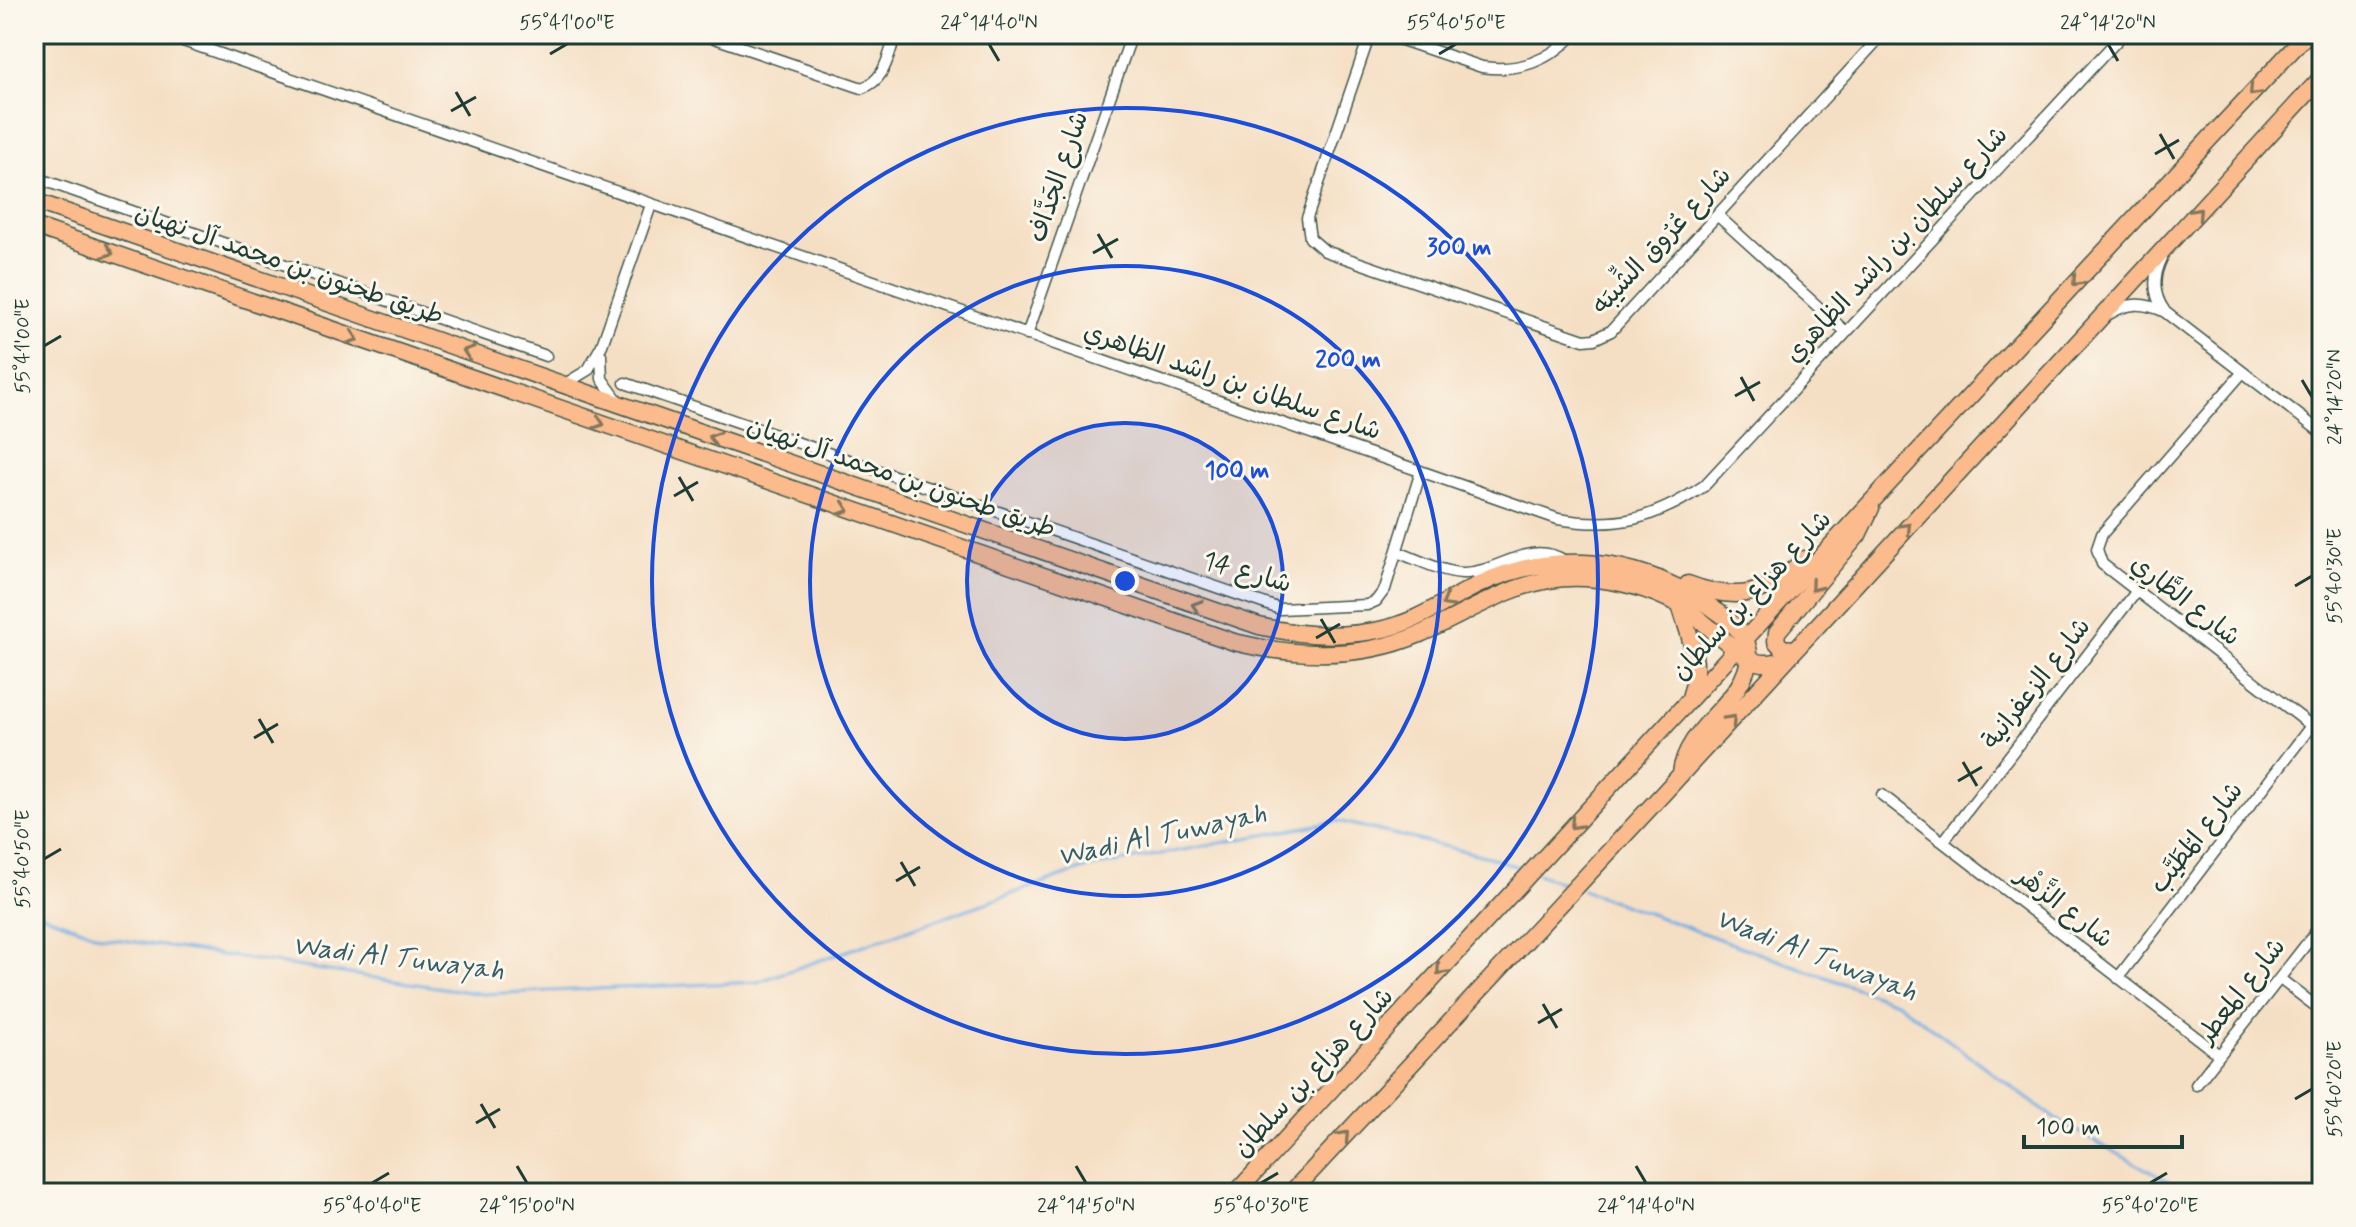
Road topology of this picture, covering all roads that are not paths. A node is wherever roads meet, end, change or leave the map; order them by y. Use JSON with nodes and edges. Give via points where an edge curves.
{"nodes":[{"id":1,"x":163,"y":34,"type":"edge"},
{"id":2,"x":703,"y":34,"type":"edge"},
{"id":3,"x":896,"y":34,"type":"edge"},
{"id":4,"x":1132,"y":34,"type":"edge"},
{"id":5,"x":1370,"y":34,"type":"edge"},
{"id":6,"x":1384,"y":34,"type":"edge"},
{"id":7,"x":1575,"y":34,"type":"edge"},
{"id":8,"x":1883,"y":34,"type":"edge"},
{"id":9,"x":2123,"y":34,"type":"edge"},
{"id":10,"x":2307,"y":34,"type":"edge"},
{"id":11,"x":2322,"y":77,"type":"edge"},
{"id":12,"x":34,"y":177,"type":"edge"},
{"id":13,"x":34,"y":201,"type":"edge"},
{"id":14,"x":651,"y":205,"type":"junction"},
{"id":15,"x":1717,"y":215,"type":"junction"},
{"id":16,"x":34,"y":226,"type":"edge"},
{"id":17,"x":201,"y":236,"type":"junction"},
{"id":18,"x":2171,"y":240,"type":"junction"},
{"id":19,"x":181,"y":253,"type":"junction"},
{"id":20,"x":205,"y":262,"type":"junction"},
{"id":21,"x":154,"y":268,"type":"junction"},
{"id":22,"x":294,"y":291,"type":"junction"},
{"id":23,"x":2165,"y":312,"type":"junction"},
{"id":24,"x":2086,"y":331,"type":"junction"},
{"id":25,"x":1846,"y":332,"type":"junction"},
{"id":26,"x":1027,"y":335,"type":"junction"},
{"id":27,"x":602,"y":345,"type":"junction"},
{"id":28,"x":546,"y":356,"type":"dead end"},
{"id":29,"x":2243,"y":372,"type":"junction"},
{"id":30,"x":625,"y":383,"type":"dead end"},
{"id":31,"x":563,"y":385,"type":"junction"},
{"id":32,"x":622,"y":406,"type":"junction"},
{"id":33,"x":2322,"y":433,"type":"edge"},
{"id":34,"x":1421,"y":471,"type":"junction"},
{"id":35,"x":1874,"y":499,"type":"junction"},
{"id":36,"x":998,"y":512,"type":"junction"},
{"id":37,"x":1024,"y":522,"type":"junction"},
{"id":38,"x":979,"y":530,"type":"junction"},
{"id":39,"x":1022,"y":546,"type":"junction"},
{"id":40,"x":1397,"y":552,"type":"junction"},
{"id":41,"x":1566,"y":562,"type":"junction"},
{"id":42,"x":1629,"y":568,"type":"junction"},
{"id":43,"x":1018,"y":569,"type":"junction"},
{"id":44,"x":1148,"y":589,"type":"junction"},
{"id":45,"x":2136,"y":592,"type":"junction"},
{"id":46,"x":1680,"y":605,"type":"junction"},
{"id":47,"x":1743,"y":648,"type":"junction"},
{"id":48,"x":1791,"y":654,"type":"junction"},
{"id":49,"x":1690,"y":699,"type":"junction"},
{"id":50,"x":2311,"y":726,"type":"junction"},
{"id":51,"x":2322,"y":734,"type":"edge"},
{"id":52,"x":1681,"y":773,"type":"junction"},
{"id":53,"x":1882,"y":795,"type":"dead end"},
{"id":54,"x":1943,"y":842,"type":"junction"},
{"id":55,"x":2322,"y":924,"type":"edge"},
{"id":56,"x":2118,"y":978,"type":"junction"},
{"id":57,"x":2280,"y":979,"type":"junction"},
{"id":58,"x":2322,"y":1011,"type":"edge"},
{"id":59,"x":2219,"y":1055,"type":"junction"},
{"id":60,"x":2196,"y":1085,"type":"dead end"},
{"id":61,"x":1236,"y":1193,"type":"edge"},
{"id":62,"x":1291,"y":1193,"type":"edge"}],
"edges":[{"from":1,"to":14,"type":"street","name":"شارع سلطان بن راشد الظاهري"},
{"from":2,"to":3,"type":"street","via":[[862,88],[881,77]]},
{"from":4,"to":26,"type":"street","name":"شارع الجَدَّاف"},
{"from":5,"to":15,"type":"street","name":"شارع عُرُوق الشِّيبَه","via":[[1307,218],[1310,238],[1325,251],[1575,338],[1594,339],[1611,331]]},
{"from":6,"to":7,"type":"street","via":[[1498,69],[1539,61]]},
{"from":8,"to":15,"type":"street","name":"شارع عُرُوق الشِّيبَه"},
{"from":9,"to":25,"type":"street","name":"شارع سلطان بن راشد الظاهري"},
{"from":10,"to":35,"type":"main road","name":"شارع هزاع بن سلطان","one_way":true},
{"from":18,"to":11,"type":"main road","one_way":true},
{"from":12,"to":17,"type":"street"},
{"from":13,"to":19,"type":"main road","name":"طريق طحنون بن محمد آل نهيان"},
{"from":14,"to":26,"type":"street","name":"شارع سلطان بن راشد الظاهري"},
{"from":14,"to":27,"type":"street"},
{"from":15,"to":25,"type":"street"},
{"from":16,"to":21,"type":"main road","name":"طريق طحنون بن محمد آل نهيان","one_way":true},
{"from":17,"to":19,"type":"street"},
{"from":17,"to":20,"type":"street"},
{"from":17,"to":28,"type":"street"},
{"from":18,"to":23,"type":"street","via":[[2155,278],[2156,296]]},
{"from":18,"to":24,"type":"main road"},
{"from":19,"to":20,"type":"main road","name":"طريق طحنون بن محمد آل نهيان"},
{"from":20,"to":22,"type":"main road","name":"طريق طحنون بن محمد آل نهيان"},
{"from":21,"to":22,"type":"main road","via":[[189,272],[280,301]]},
{"from":21,"to":43,"type":"main road","name":"طريق طحنون بن محمد آل نهيان","one_way":true},
{"from":31,"to":22,"type":"main road","name":"طريق طحنون بن محمد آل نهيان","one_way":true},
{"from":23,"to":24,"type":"street","via":[[2145,304],[2124,306]]},
{"from":23,"to":29,"type":"street"},
{"from":48,"to":24,"type":"main road","one_way":true},
{"from":25,"to":34,"type":"street","name":"شارع سلطان بن راشد الظاهري","via":[[1704,486],[1642,518],[1602,523],[1558,519]]},
{"from":26,"to":34,"type":"street","name":"شارع سلطان بن راشد الظاهري"},
{"from":27,"to":31,"type":"street","via":[[588,370]]},
{"from":27,"to":32,"type":"street","via":[[602,379]]},
{"from":29,"to":33,"type":"street"},
{"from":29,"to":45,"type":"street","name":"شارع الطَّارِي","via":[[2098,541],[2102,564]]},
{"from":30,"to":36,"type":"street","name":"شارع 14"},
{"from":31,"to":32,"type":"main road","name":"طريق طحنون بن محمد آل نهيان"},
{"from":38,"to":32,"type":"main road","name":"طريق طحنون بن محمد آل نهيان","one_way":true},
{"from":34,"to":40,"type":"street","name":"شارع 14"},
{"from":35,"to":42,"type":"main road","via":[[1850,511],[1789,574],[1754,592],[1723,595]]},
{"from":35,"to":47,"type":"main road","name":"شارع هزاع بن سلطان"},
{"from":35,"to":48,"type":"main road","one_way":true,"via":[[1858,535],[1777,632],[1779,645]]},
{"from":36,"to":37,"type":"street","name":"شارع 14"},
{"from":36,"to":38,"type":"street"},
{"from":37,"to":39,"type":"street"},
{"from":37,"to":40,"type":"street","name":"شارع 14","via":[[1280,609],[1372,604],[1383,594]]},
{"from":38,"to":39,"type":"main road","name":"طريق طحنون بن محمد آل نهيان"},
{"from":39,"to":44,"type":"main road","name":"طريق طحنون بن محمد آل نهيان"},
{"from":40,"to":41,"type":"street","via":[[1459,573],[1538,553]]},
{"from":41,"to":42,"type":"main road","name":"طريق طحنون بن محمد آل نهيان"},
{"from":41,"to":44,"type":"main road","name":"طريق طحنون بن محمد آل نهيان","one_way":true,"via":[[1513,571],[1413,620],[1350,634],[1274,629]]},
{"from":42,"to":47,"type":"main road","name":"طريق طحنون بن محمد آل نهيان","via":[[1665,581],[1718,612]]},
{"from":43,"to":44,"type":"main road","via":[[1132,600],[1141,599]]},
{"from":43,"to":46,"type":"main road","name":"طريق طحنون بن محمد آل نهيان","via":[[1234,642],[1311,653],[1351,653],[1394,643],[1501,593],[1554,578],[1617,582]]},
{"from":45,"to":50,"type":"street","name":"شارع الطَّارِي"},
{"from":45,"to":54,"type":"street","name":"شارع الزعفرانية"},
{"from":46,"to":47,"type":"main road","name":"طريق طحنون بن محمد آل نهيان"},
{"from":46,"to":49,"type":"main road","via":[[1697,670]]},
{"from":47,"to":48,"type":"main road","via":[[1765,664]]},
{"from":47,"to":49,"type":"main road","name":"شارع هزاع بن سلطان"},
{"from":47,"to":52,"type":"main road","via":[[1741,682],[1691,742]]},
{"from":52,"to":48,"type":"main road","one_way":true},
{"from":49,"to":61,"type":"main road","name":"شارع هزاع بن سلطان","one_way":true},
{"from":50,"to":51,"type":"street","name":"شارع الطَّارِي"},
{"from":50,"to":56,"type":"street","name":"شارع المُطَيَّب"},
{"from":62,"to":52,"type":"main road","one_way":true},
{"from":53,"to":54,"type":"street","name":"شارع الزَّهْر"},
{"from":54,"to":56,"type":"street","name":"شارع الزَّهْر"},
{"from":55,"to":57,"type":"street","name":"شارع المعطر"},
{"from":56,"to":59,"type":"street","name":"شارع الزَّهْر"},
{"from":57,"to":58,"type":"street"},
{"from":57,"to":59,"type":"street","name":"شارع المعطر"},
{"from":59,"to":60,"type":"street","name":"شارع المعطر"}]}
